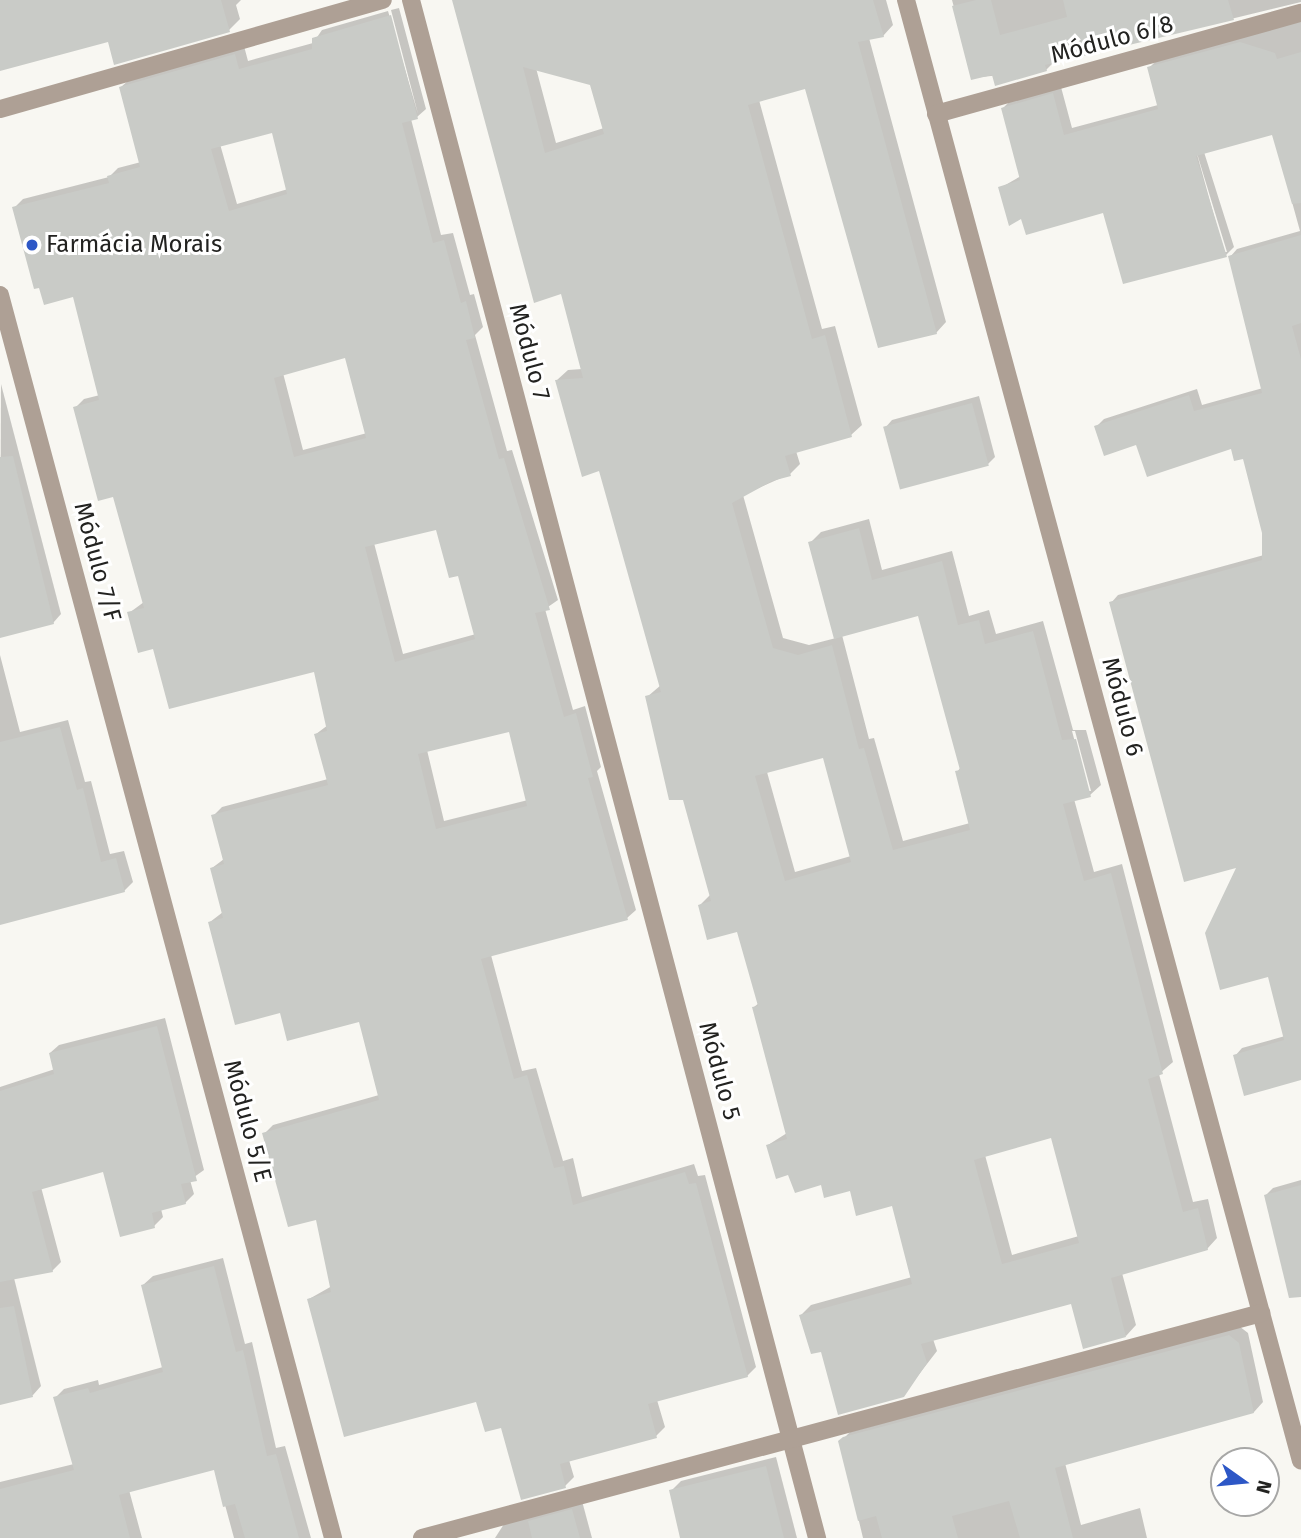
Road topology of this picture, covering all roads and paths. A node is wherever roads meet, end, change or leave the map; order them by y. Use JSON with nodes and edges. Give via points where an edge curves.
{"nodes":[{"id":1,"x":383,"y":0,"type":"edge"},
{"id":2,"x":411,"y":0,"type":"edge"},
{"id":3,"x":906,"y":0,"type":"edge"},
{"id":4,"x":1301,"y":13,"type":"edge"},
{"id":5,"x":0,"y":109,"type":"edge"},
{"id":6,"x":936,"y":114,"type":"junction"},
{"id":7,"x":0,"y":295,"type":"edge"},
{"id":8,"x":600,"y":716,"type":"joint"},
{"id":9,"x":146,"y":842,"type":"joint"},
{"id":10,"x":1261,"y":1313,"type":"junction"},
{"id":11,"x":790,"y":1440,"type":"junction"},
{"id":12,"x":1301,"y":1461,"type":"edge"},
{"id":13,"x":333,"y":1538,"type":"edge"},
{"id":14,"x":422,"y":1538,"type":"edge"},
{"id":15,"x":817,"y":1538,"type":"edge"}],
"edges":[{"from":1,"to":5,"type":"street"},
{"from":2,"to":8,"type":"street","name":"Módulo 7"},
{"from":3,"to":6,"type":"street","name":"Módulo 6"},
{"from":4,"to":6,"type":"street","name":"Módulo 6/8"},
{"from":6,"to":10,"type":"street","name":"Módulo 6"},
{"from":7,"to":9,"type":"street","name":"Módulo 7/F"},
{"from":8,"to":11,"type":"street","name":"Módulo 5"},
{"from":9,"to":13,"type":"street","name":"Módulo 5/E"},
{"from":10,"to":11,"type":"street"},
{"from":10,"to":12,"type":"street","name":"Módulo 6"},
{"from":11,"to":14,"type":"street"},
{"from":11,"to":15,"type":"street","name":"Módulo 5"}]}
